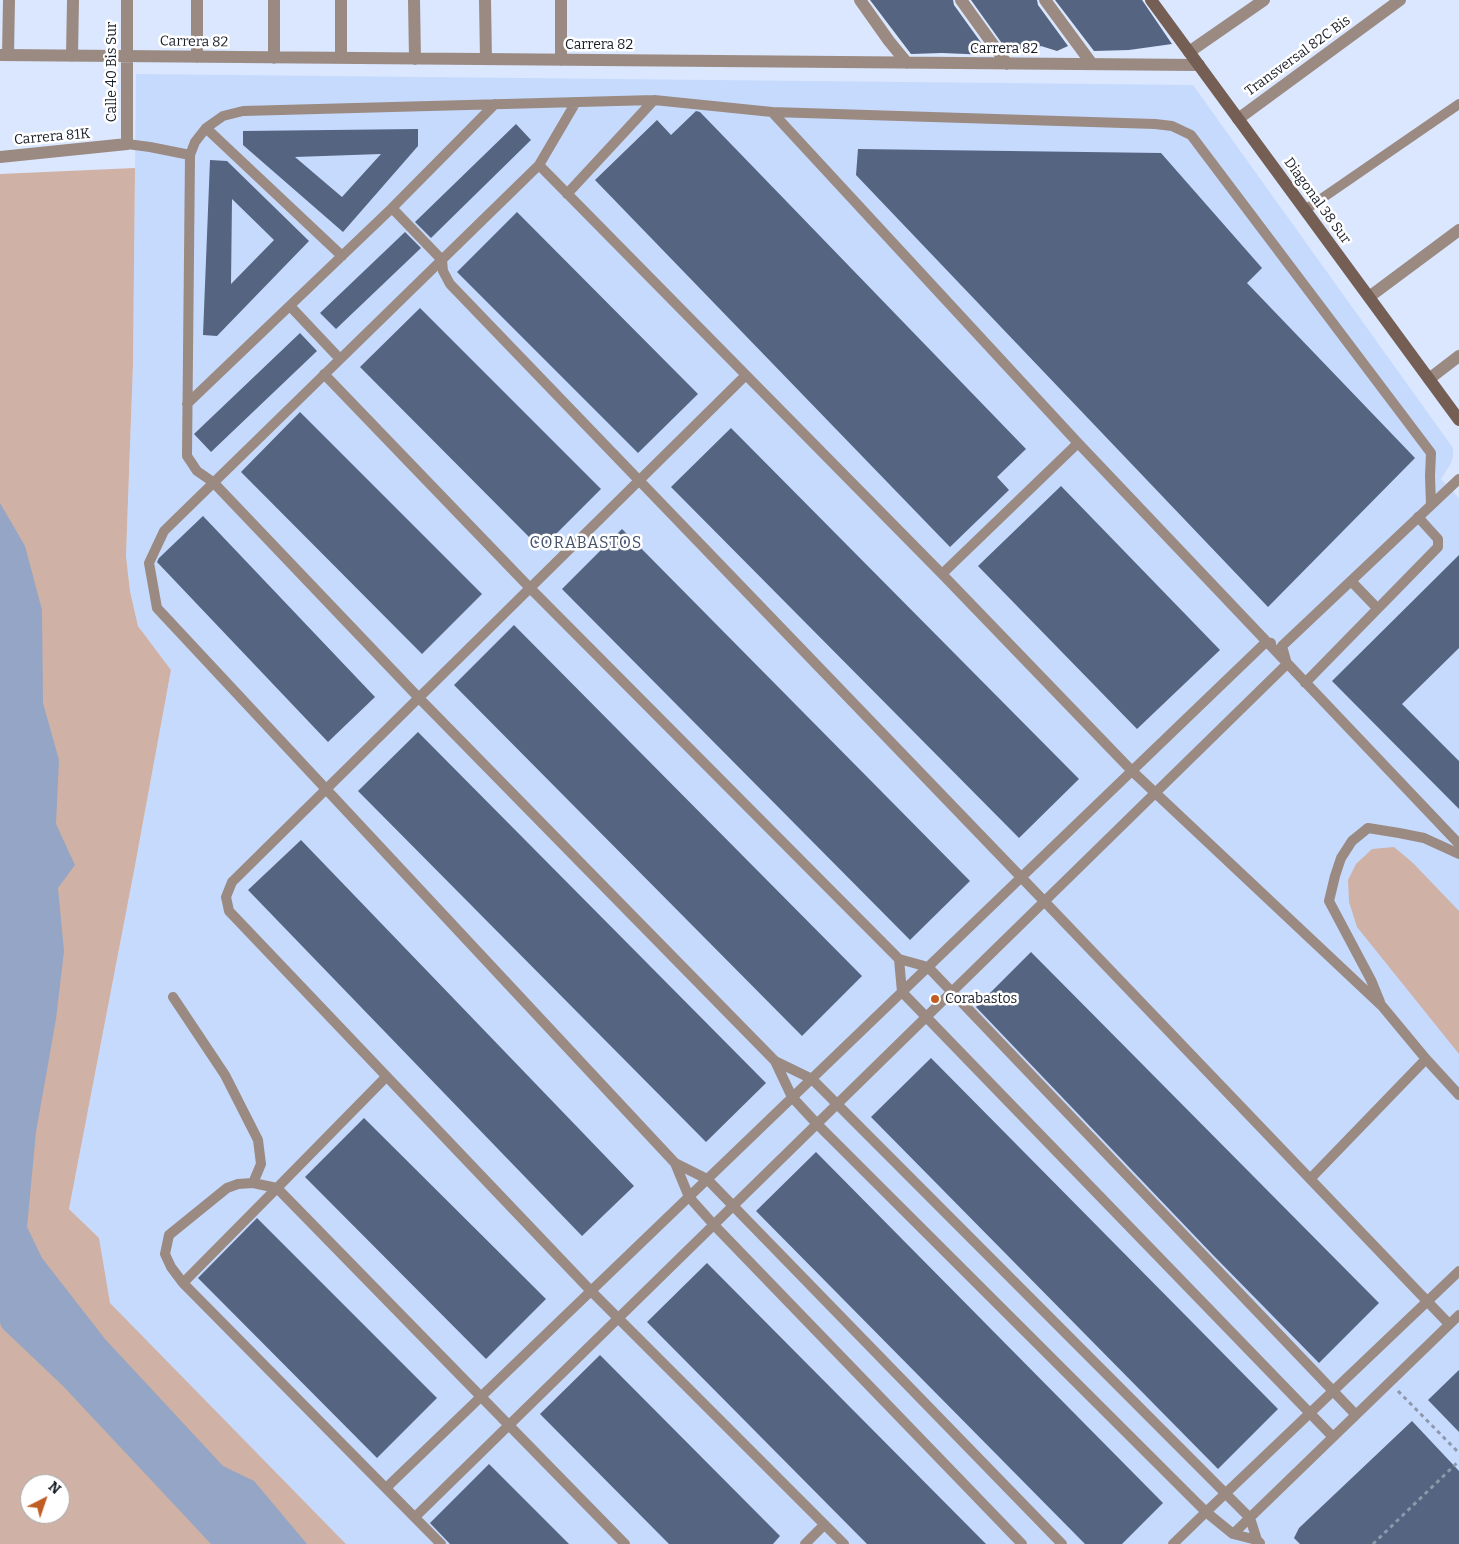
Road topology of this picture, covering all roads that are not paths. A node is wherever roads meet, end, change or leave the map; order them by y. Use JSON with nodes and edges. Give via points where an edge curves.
{"nodes":[{"id":1,"x":9,"y":0,"type":"edge"},
{"id":2,"x":73,"y":0,"type":"edge"},
{"id":3,"x":127,"y":0,"type":"edge"},
{"id":4,"x":198,"y":0,"type":"edge"},
{"id":5,"x":274,"y":0,"type":"edge"},
{"id":6,"x":341,"y":0,"type":"edge"},
{"id":7,"x":414,"y":0,"type":"edge"},
{"id":8,"x":485,"y":0,"type":"edge"},
{"id":9,"x":560,"y":0,"type":"edge"},
{"id":10,"x":860,"y":0,"type":"edge"},
{"id":11,"x":961,"y":0,"type":"edge"},
{"id":12,"x":1045,"y":0,"type":"edge"},
{"id":13,"x":1151,"y":0,"type":"edge"},
{"id":14,"x":1264,"y":0,"type":"edge"},
{"id":15,"x":1400,"y":0,"type":"edge"},
{"id":16,"x":1189,"y":52,"type":"junction"},
{"id":17,"x":4,"y":55,"type":"edge"},
{"id":18,"x":72,"y":56,"type":"junction"},
{"id":19,"x":126,"y":56,"type":"junction"},
{"id":20,"x":198,"y":57,"type":"junction"},
{"id":21,"x":274,"y":58,"type":"junction"},
{"id":22,"x":341,"y":58,"type":"junction"},
{"id":23,"x":415,"y":59,"type":"junction"},
{"id":24,"x":486,"y":59,"type":"junction"},
{"id":25,"x":561,"y":60,"type":"junction"},
{"id":26,"x":907,"y":63,"type":"junction"},
{"id":27,"x":1007,"y":64,"type":"junction"},
{"id":28,"x":1092,"y":64,"type":"junction"},
{"id":29,"x":1199,"y":65,"type":"junction"},
{"id":30,"x":654,"y":100,"type":"junction"},
{"id":31,"x":576,"y":102,"type":"junction"},
{"id":32,"x":495,"y":104,"type":"junction"},
{"id":33,"x":1459,"y":104,"type":"edge"},
{"id":34,"x":772,"y":112,"type":"junction"},
{"id":35,"x":1238,"y":119,"type":"junction"},
{"id":36,"x":206,"y":128,"type":"junction"},
{"id":37,"x":132,"y":145,"type":"junction"},
{"id":38,"x":190,"y":155,"type":"junction"},
{"id":39,"x":0,"y":157,"type":"edge"},
{"id":40,"x":539,"y":165,"type":"junction"},
{"id":41,"x":567,"y":194,"type":"junction"},
{"id":42,"x":392,"y":208,"type":"junction"},
{"id":43,"x":1305,"y":210,"type":"junction"},
{"id":44,"x":1459,"y":230,"type":"edge"},
{"id":45,"x":342,"y":256,"type":"junction"},
{"id":46,"x":442,"y":260,"type":"junction"},
{"id":47,"x":1369,"y":297,"type":"junction"},
{"id":48,"x":290,"y":306,"type":"junction"},
{"id":49,"x":1459,"y":356,"type":"edge"},
{"id":50,"x":340,"y":359,"type":"junction"},
{"id":51,"x":324,"y":374,"type":"junction"},
{"id":52,"x":746,"y":375,"type":"junction"},
{"id":53,"x":1429,"y":379,"type":"junction"},
{"id":54,"x":187,"y":404,"type":"junction"},
{"id":55,"x":1459,"y":420,"type":"edge"},
{"id":56,"x":1078,"y":443,"type":"junction"},
{"id":57,"x":1459,"y":479,"type":"edge"},
{"id":58,"x":639,"y":480,"type":"junction"},
{"id":59,"x":213,"y":482,"type":"junction"},
{"id":60,"x":1431,"y":505,"type":"junction"},
{"id":61,"x":1418,"y":517,"type":"junction"},
{"id":62,"x":942,"y":574,"type":"junction"},
{"id":63,"x":1351,"y":581,"type":"junction"},
{"id":64,"x":530,"y":588,"type":"junction"},
{"id":65,"x":1377,"y":608,"type":"junction"},
{"id":66,"x":1266,"y":642,"type":"junction"},
{"id":67,"x":1282,"y":646,"type":"junction"},
{"id":68,"x":1287,"y":664,"type":"junction"},
{"id":69,"x":1305,"y":682,"type":"junction"},
{"id":70,"x":419,"y":698,"type":"junction"},
{"id":71,"x":1132,"y":771,"type":"junction"},
{"id":72,"x":326,"y":789,"type":"junction"},
{"id":73,"x":1155,"y":792,"type":"junction"},
{"id":74,"x":1459,"y":844,"type":"edge"},
{"id":75,"x":1459,"y":854,"type":"edge"},
{"id":76,"x":1021,"y":877,"type":"junction"},
{"id":77,"x":1044,"y":901,"type":"junction"},
{"id":78,"x":899,"y":959,"type":"junction"},
{"id":79,"x":928,"y":967,"type":"junction"},
{"id":80,"x":902,"y":992,"type":"junction"},
{"id":81,"x":951,"y":992,"type":"junction"},
{"id":82,"x":173,"y":997,"type":"dead end"},
{"id":83,"x":1382,"y":1006,"type":"junction"},
{"id":84,"x":926,"y":1017,"type":"junction"},
{"id":85,"x":1426,"y":1060,"type":"junction"},
{"id":86,"x":774,"y":1062,"type":"junction"},
{"id":87,"x":386,"y":1077,"type":"junction"},
{"id":88,"x":812,"y":1079,"type":"junction"},
{"id":89,"x":1459,"y":1095,"type":"edge"},
{"id":90,"x":792,"y":1097,"type":"junction"},
{"id":91,"x":837,"y":1104,"type":"junction"},
{"id":92,"x":817,"y":1124,"type":"junction"},
{"id":93,"x":675,"y":1163,"type":"junction"},
{"id":94,"x":1310,"y":1179,"type":"junction"},
{"id":95,"x":707,"y":1180,"type":"junction"},
{"id":96,"x":253,"y":1183,"type":"junction"},
{"id":97,"x":277,"y":1188,"type":"junction"},
{"id":98,"x":689,"y":1197,"type":"junction"},
{"id":99,"x":733,"y":1206,"type":"junction"},
{"id":100,"x":714,"y":1225,"type":"junction"},
{"id":101,"x":1459,"y":1271,"type":"edge"},
{"id":102,"x":183,"y":1282,"type":"junction"},
{"id":103,"x":591,"y":1291,"type":"junction"},
{"id":104,"x":1427,"y":1301,"type":"junction"},
{"id":105,"x":1459,"y":1315,"type":"edge"},
{"id":106,"x":617,"y":1319,"type":"junction"},
{"id":107,"x":1450,"y":1324,"type":"junction"},
{"id":108,"x":1332,"y":1391,"type":"junction"},
{"id":109,"x":481,"y":1397,"type":"junction"},
{"id":110,"x":1310,"y":1413,"type":"junction"},
{"id":111,"x":1356,"y":1415,"type":"junction"},
{"id":112,"x":509,"y":1425,"type":"junction"},
{"id":113,"x":1333,"y":1437,"type":"junction"},
{"id":114,"x":386,"y":1488,"type":"junction"},
{"id":115,"x":1225,"y":1493,"type":"junction"},
{"id":116,"x":1206,"y":1512,"type":"junction"},
{"id":117,"x":415,"y":1517,"type":"junction"},
{"id":118,"x":1250,"y":1518,"type":"junction"},
{"id":119,"x":824,"y":1525,"type":"junction"},
{"id":120,"x":1233,"y":1534,"type":"junction"},
{"id":121,"x":1259,"y":1542,"type":"edge"},
{"id":122,"x":441,"y":1544,"type":"edge"},
{"id":123,"x":625,"y":1544,"type":"edge"},
{"id":124,"x":804,"y":1544,"type":"edge"},
{"id":125,"x":844,"y":1544,"type":"edge"},
{"id":126,"x":1022,"y":1544,"type":"edge"},
{"id":127,"x":1062,"y":1544,"type":"edge"},
{"id":128,"x":1173,"y":1544,"type":"edge"}],
"edges":[{"from":1,"to":17,"type":"street"},
{"from":2,"to":18,"type":"street"},
{"from":3,"to":19,"type":"street","name":"Calle 40 Bis Sur"},
{"from":4,"to":20,"type":"street"},
{"from":5,"to":21,"type":"street"},
{"from":6,"to":22,"type":"street"},
{"from":7,"to":23,"type":"street"},
{"from":8,"to":24,"type":"street"},
{"from":9,"to":25,"type":"street"},
{"from":10,"to":26,"type":"street"},
{"from":11,"to":27,"type":"street"},
{"from":12,"to":28,"type":"street"},
{"from":13,"to":16,"type":"street","name":"Diagonal 38 Sur"},
{"from":14,"to":16,"type":"street"},
{"from":15,"to":35,"type":"street","name":"Transversal 82C Bis"},
{"from":16,"to":29,"type":"street","name":"Diagonal 38 Sur"},
{"from":17,"to":18,"type":"street","name":"Carrera 82"},
{"from":18,"to":19,"type":"street","name":"Carrera 82"},
{"from":19,"to":20,"type":"street","name":"Carrera 82"},
{"from":19,"to":37,"type":"street","name":"Calle 40 Bis Sur"},
{"from":20,"to":21,"type":"street","name":"Carrera 82"},
{"from":21,"to":22,"type":"street","name":"Carrera 82"},
{"from":22,"to":23,"type":"street","name":"Carrera 82"},
{"from":23,"to":24,"type":"street","name":"Carrera 82"},
{"from":24,"to":25,"type":"street","name":"Carrera 82"},
{"from":25,"to":26,"type":"street","name":"Carrera 82"},
{"from":26,"to":27,"type":"street","name":"Carrera 82"},
{"from":27,"to":28,"type":"street","name":"Carrera 82"},
{"from":28,"to":29,"type":"street","name":"Carrera 82"},
{"from":29,"to":35,"type":"street","name":"Diagonal 38 Sur"},
{"from":30,"to":31,"type":"lane"},
{"from":30,"to":34,"type":"lane"},
{"from":30,"to":41,"type":"lane"},
{"from":31,"to":32,"type":"lane"},
{"from":31,"to":40,"type":"lane"},
{"from":32,"to":36,"type":"lane","via":[[243,111],[223,116]]},
{"from":32,"to":42,"type":"lane"},
{"from":33,"to":43,"type":"lane"},
{"from":34,"to":56,"type":"lane"},
{"from":34,"to":60,"type":"lane","via":[[1155,124],[1172,126],[1190,135],[1431,453]]},
{"from":35,"to":43,"type":"street","name":"Diagonal 38 Sur"},
{"from":36,"to":38,"type":"lane"},
{"from":36,"to":45,"type":"lane"},
{"from":37,"to":38,"type":"lane"},
{"from":37,"to":39,"type":"street","name":"Carrera 81K"},
{"from":38,"to":54,"type":"lane"},
{"from":40,"to":41,"type":"lane"},
{"from":40,"to":46,"type":"lane"},
{"from":41,"to":52,"type":"lane"},
{"from":42,"to":45,"type":"lane"},
{"from":42,"to":46,"type":"lane"},
{"from":43,"to":47,"type":"street","name":"Diagonal 38 Sur"},
{"from":44,"to":47,"type":"street"},
{"from":45,"to":48,"type":"lane"},
{"from":46,"to":50,"type":"lane"},
{"from":46,"to":58,"type":"lane","via":[[443,271],[450,284]]},
{"from":47,"to":53,"type":"street","name":"Diagonal 38 Sur"},
{"from":48,"to":50,"type":"lane"},
{"from":48,"to":54,"type":"lane"},
{"from":49,"to":53,"type":"street"},
{"from":50,"to":51,"type":"lane"},
{"from":51,"to":59,"type":"lane"},
{"from":51,"to":64,"type":"lane"},
{"from":52,"to":58,"type":"lane"},
{"from":52,"to":62,"type":"lane"},
{"from":53,"to":55,"type":"street","name":"Diagonal 38 Sur"},
{"from":54,"to":59,"type":"lane","via":[[187,456],[197,471]]},
{"from":56,"to":62,"type":"lane"},
{"from":56,"to":66,"type":"lane"},
{"from":57,"to":60,"type":"lane"},
{"from":58,"to":64,"type":"lane"},
{"from":58,"to":76,"type":"lane"},
{"from":59,"to":70,"type":"lane"},
{"from":59,"to":72,"type":"lane","via":[[164,531],[149,563],[157,608]]},
{"from":60,"to":61,"type":"lane"},
{"from":61,"to":63,"type":"lane"},
{"from":61,"to":65,"type":"lane","via":[[1438,539],[1438,547]]},
{"from":62,"to":71,"type":"lane"},
{"from":63,"to":65,"type":"lane"},
{"from":63,"to":67,"type":"lane"},
{"from":64,"to":70,"type":"lane"},
{"from":64,"to":78,"type":"lane"},
{"from":65,"to":69,"type":"lane"},
{"from":66,"to":67,"type":"lane"},
{"from":66,"to":68,"type":"lane"},
{"from":66,"to":71,"type":"lane"},
{"from":67,"to":68,"type":"lane"},
{"from":68,"to":69,"type":"lane"},
{"from":68,"to":73,"type":"lane"},
{"from":69,"to":74,"type":"lane"},
{"from":70,"to":72,"type":"lane"},
{"from":70,"to":86,"type":"lane"},
{"from":71,"to":73,"type":"lane"},
{"from":71,"to":76,"type":"lane"},
{"from":72,"to":87,"type":"lane","via":[[232,882],[226,897],[229,911]]},
{"from":72,"to":93,"type":"lane"},
{"from":73,"to":77,"type":"lane"},
{"from":73,"to":83,"type":"lane"},
{"from":75,"to":83,"type":"lane","via":[[1424,838],[1368,828],[1352,841],[1341,858],[1329,901]]},
{"from":76,"to":77,"type":"lane"},
{"from":76,"to":79,"type":"lane"},
{"from":77,"to":81,"type":"lane"},
{"from":77,"to":94,"type":"lane"},
{"from":78,"to":79,"type":"lane"},
{"from":78,"to":80,"type":"lane"},
{"from":79,"to":80,"type":"lane"},
{"from":79,"to":81,"type":"lane"},
{"from":80,"to":84,"type":"lane"},
{"from":80,"to":88,"type":"lane"},
{"from":81,"to":84,"type":"lane"},
{"from":81,"to":108,"type":"lane"},
{"from":82,"to":96,"type":"lane","via":[[225,1075],[258,1140],[261,1164]]},
{"from":83,"to":85,"type":"lane"},
{"from":84,"to":91,"type":"lane"},
{"from":84,"to":110,"type":"lane"},
{"from":85,"to":89,"type":"lane"},
{"from":85,"to":94,"type":"lane"},
{"from":86,"to":88,"type":"lane"},
{"from":86,"to":90,"type":"lane"},
{"from":87,"to":97,"type":"lane"},
{"from":87,"to":103,"type":"lane"},
{"from":88,"to":90,"type":"lane"},
{"from":88,"to":91,"type":"lane"},
{"from":90,"to":92,"type":"lane"},
{"from":90,"to":95,"type":"lane"},
{"from":91,"to":92,"type":"lane"},
{"from":91,"to":115,"type":"lane"},
{"from":92,"to":99,"type":"lane"},
{"from":92,"to":116,"type":"lane"},
{"from":93,"to":95,"type":"lane"},
{"from":93,"to":98,"type":"lane"},
{"from":94,"to":104,"type":"lane"},
{"from":95,"to":98,"type":"lane"},
{"from":95,"to":99,"type":"lane"},
{"from":96,"to":97,"type":"lane"},
{"from":96,"to":102,"type":"lane","via":[[227,1188],[169,1235],[165,1254]]},
{"from":97,"to":102,"type":"lane"},
{"from":97,"to":109,"type":"lane"},
{"from":98,"to":100,"type":"lane"},
{"from":98,"to":103,"type":"lane"},
{"from":99,"to":100,"type":"lane"},
{"from":99,"to":127,"type":"lane"},
{"from":100,"to":106,"type":"lane"},
{"from":100,"to":126,"type":"lane"},
{"from":101,"to":104,"type":"lane"},
{"from":102,"to":114,"type":"lane"},
{"from":103,"to":106,"type":"lane"},
{"from":103,"to":109,"type":"lane"},
{"from":104,"to":107,"type":"lane"},
{"from":104,"to":108,"type":"lane"},
{"from":105,"to":107,"type":"lane"},
{"from":106,"to":112,"type":"lane"},
{"from":106,"to":119,"type":"lane"},
{"from":107,"to":111,"type":"lane"},
{"from":108,"to":110,"type":"lane"},
{"from":108,"to":111,"type":"lane"},
{"from":109,"to":112,"type":"lane"},
{"from":109,"to":114,"type":"lane"},
{"from":110,"to":113,"type":"lane"},
{"from":110,"to":115,"type":"lane"},
{"from":111,"to":113,"type":"lane"},
{"from":112,"to":117,"type":"lane"},
{"from":112,"to":123,"type":"lane"},
{"from":113,"to":118,"type":"lane"},
{"from":114,"to":117,"type":"lane"},
{"from":115,"to":116,"type":"lane"},
{"from":115,"to":118,"type":"lane"},
{"from":116,"to":120,"type":"lane"},
{"from":116,"to":128,"type":"lane"},
{"from":117,"to":122,"type":"lane"},
{"from":118,"to":120,"type":"lane"},
{"from":118,"to":121,"type":"lane"},
{"from":119,"to":124,"type":"lane"},
{"from":119,"to":125,"type":"lane"},
{"from":120,"to":121,"type":"lane"}]}
